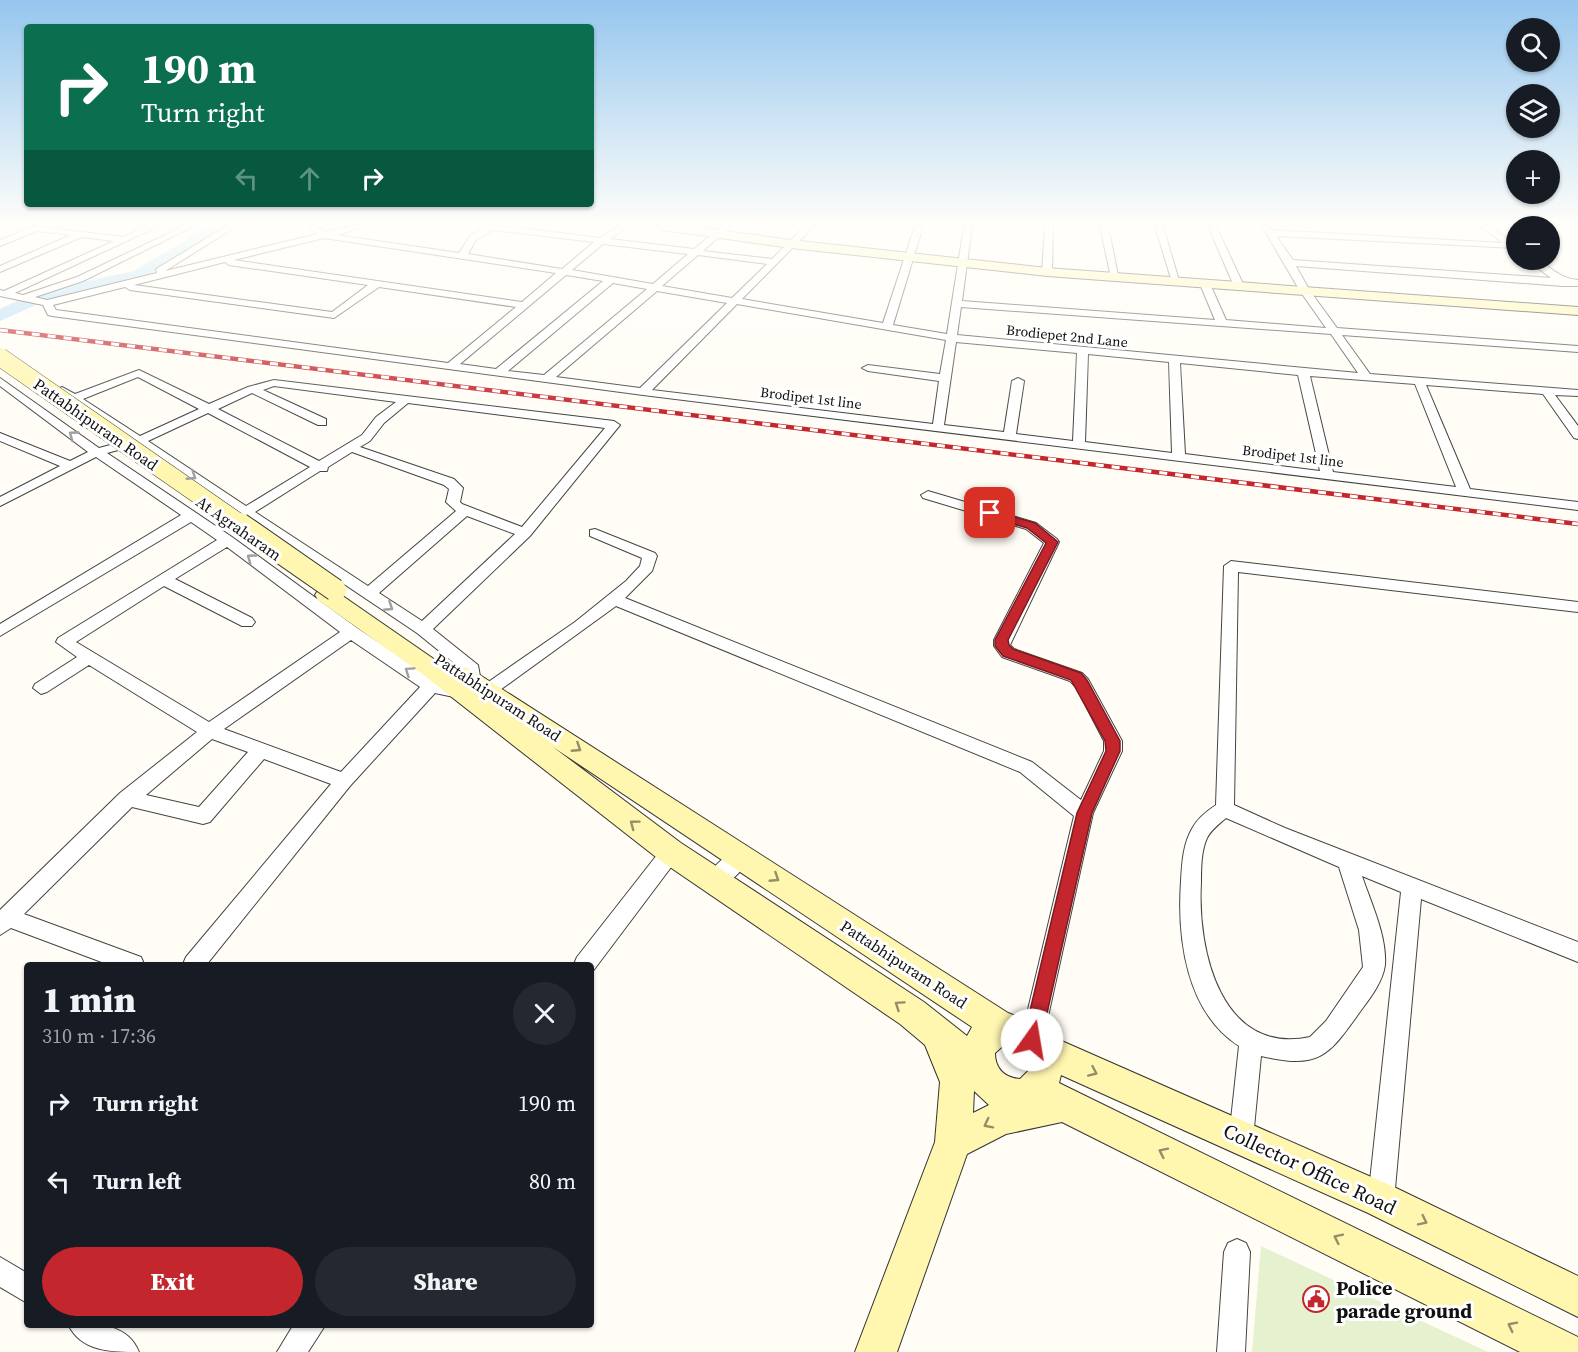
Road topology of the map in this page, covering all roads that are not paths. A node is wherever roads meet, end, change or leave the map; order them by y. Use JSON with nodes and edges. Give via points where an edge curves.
{"nodes":[{"id":1,"x":58,"y":289,"type":"edge"},
{"id":2,"x":102,"y":289,"type":"edge"},
{"id":3,"x":143,"y":289,"type":"edge"},
{"id":4,"x":369,"y":289,"type":"edge"},
{"id":5,"x":412,"y":289,"type":"edge"},
{"id":6,"x":544,"y":289,"type":"edge"},
{"id":7,"x":600,"y":289,"type":"edge"},
{"id":8,"x":653,"y":289,"type":"edge"},
{"id":9,"x":661,"y":289,"type":"edge"},
{"id":10,"x":745,"y":289,"type":"edge"},
{"id":11,"x":899,"y":289,"type":"edge"},
{"id":12,"x":959,"y":289,"type":"edge"},
{"id":13,"x":1207,"y":289,"type":"edge"},
{"id":14,"x":1280,"y":289,"type":"edge"},
{"id":15,"x":1305,"y":291,"type":"junction"},
{"id":16,"x":2,"y":294,"type":"edge"},
{"id":17,"x":734,"y":300,"type":"junction"},
{"id":18,"x":32,"y":301,"type":"junction"},
{"id":19,"x":957,"y":304,"type":"junction"},
{"id":20,"x":524,"y":305,"type":"junction"},
{"id":21,"x":1578,"y":311,"type":"edge"},
{"id":22,"x":1222,"y":324,"type":"junction"},
{"id":23,"x":887,"y":326,"type":"junction"},
{"id":24,"x":1334,"y":331,"type":"junction"},
{"id":25,"x":952,"y":338,"type":"junction"},
{"id":26,"x":1578,"y":348,"type":"edge"},
{"id":27,"x":1083,"y":351,"type":"junction"},
{"id":28,"x":2,"y":359,"type":"edge"},
{"id":29,"x":1174,"y":361,"type":"junction"},
{"id":30,"x":451,"y":366,"type":"junction"},
{"id":31,"x":868,"y":368,"type":"dead end"},
{"id":32,"x":499,"y":372,"type":"junction"},
{"id":33,"x":1303,"y":372,"type":"junction"},
{"id":34,"x":1367,"y":377,"type":"junction"},
{"id":35,"x":548,"y":378,"type":"junction"},
{"id":36,"x":946,"y":378,"type":"junction"},
{"id":37,"x":1018,"y":381,"type":"dead end"},
{"id":38,"x":1419,"y":381,"type":"junction"},
{"id":39,"x":2,"y":386,"type":"edge"},
{"id":40,"x":252,"y":389,"type":"junction"},
{"id":41,"x":1547,"y":391,"type":"junction"},
{"id":42,"x":643,"y":392,"type":"junction"},
{"id":43,"x":1578,"y":393,"type":"edge"},
{"id":44,"x":75,"y":398,"type":"junction"},
{"id":45,"x":406,"y":399,"type":"junction"},
{"id":46,"x":209,"y":409,"type":"junction"},
{"id":47,"x":322,"y":422,"type":"dead end"},
{"id":48,"x":938,"y":429,"type":"junction"},
{"id":49,"x":1578,"y":435,"type":"edge"},
{"id":50,"x":0,"y":437,"type":"edge"},
{"id":51,"x":1009,"y":437,"type":"junction"},
{"id":52,"x":138,"y":441,"type":"junction"},
{"id":53,"x":1079,"y":446,"type":"junction"},
{"id":54,"x":352,"y":448,"type":"junction"},
{"id":55,"x":97,"y":452,"type":"junction"},
{"id":56,"x":1179,"y":458,"type":"junction"},
{"id":57,"x":69,"y":465,"type":"junction"},
{"id":58,"x":322,"y":468,"type":"junction"},
{"id":59,"x":1327,"y":474,"type":"junction"},
{"id":60,"x":1465,"y":492,"type":"junction"},
{"id":61,"x":928,"y":495,"type":"dead end"},
{"id":62,"x":0,"y":502,"type":"edge"},
{"id":63,"x":1578,"y":506,"type":"edge"},
{"id":64,"x":465,"y":510,"type":"junction"},
{"id":65,"x":247,"y":511,"type":"junction"},
{"id":66,"x":190,"y":516,"type":"junction"},
{"id":67,"x":525,"y":533,"type":"junction"},
{"id":68,"x":595,"y":533,"type":"dead end"},
{"id":69,"x":227,"y":540,"type":"junction"},
{"id":70,"x":165,"y":580,"type":"junction"},
{"id":71,"x":368,"y":594,"type":"junction"},
{"id":72,"x":616,"y":600,"type":"junction"},
{"id":73,"x":1578,"y":607,"type":"edge"},
{"id":74,"x":247,"y":622,"type":"dead end"},
{"id":75,"x":423,"y":629,"type":"junction"},
{"id":76,"x":0,"y":631,"type":"edge"},
{"id":77,"x":351,"y":632,"type":"junction"},
{"id":78,"x":89,"y":657,"type":"junction"},
{"id":79,"x":431,"y":686,"type":"junction"},
{"id":80,"x":41,"y":688,"type":"dead end"},
{"id":81,"x":474,"y":689,"type":"junction"},
{"id":82,"x":210,"y":731,"type":"junction"},
{"id":83,"x":261,"y":750,"type":"junction"},
{"id":84,"x":344,"y":781,"type":"junction"},
{"id":85,"x":127,"y":798,"type":"junction"},
{"id":86,"x":1225,"y":809,"type":"junction"},
{"id":87,"x":1084,"y":813,"type":"junction"},
{"id":88,"x":670,"y":852,"type":"junction"},
{"id":89,"x":741,"y":856,"type":"junction"},
{"id":90,"x":1347,"y":861,"type":"junction"},
{"id":91,"x":714,"y":882,"type":"junction"},
{"id":92,"x":1412,"y":885,"type":"junction"},
{"id":93,"x":4,"y":921,"type":"edge"},
{"id":94,"x":1578,"y":951,"type":"edge"},
{"id":95,"x":127,"y":962,"type":"edge"},
{"id":96,"x":196,"y":962,"type":"edge"},
{"id":97,"x":587,"y":962,"type":"edge"},
{"id":98,"x":937,"y":1033,"type":"junction"},
{"id":99,"x":1024,"y":1039,"type":"junction"},
{"id":100,"x":1251,"y":1042,"type":"junction"},
{"id":101,"x":978,"y":1067,"type":"junction"},
{"id":102,"x":1050,"y":1097,"type":"junction"},
{"id":103,"x":1241,"y":1138,"type":"junction"},
{"id":104,"x":953,"y":1142,"type":"junction"},
{"id":105,"x":1381,"y":1200,"type":"junction"},
{"id":106,"x":1237,"y":1252,"type":"dead end"},
{"id":107,"x":0,"y":1271,"type":"edge"},
{"id":108,"x":24,"y":1287,"type":"edge"},
{"id":109,"x":1578,"y":1297,"type":"edge"},
{"id":110,"x":88,"y":1328,"type":"edge"},
{"id":111,"x":309,"y":1328,"type":"edge"},
{"id":112,"x":125,"y":1352,"type":"edge"},
{"id":113,"x":291,"y":1352,"type":"edge"},
{"id":114,"x":876,"y":1352,"type":"edge"},
{"id":115,"x":1231,"y":1352,"type":"edge"},
{"id":116,"x":1564,"y":1352,"type":"edge"}],
"edges":[{"from":1,"to":18,"type":"street"},
{"from":2,"to":18,"type":"street"},
{"from":3,"to":4,"type":"street","via":[[334,315]]},
{"from":5,"to":20,"type":"street"},
{"from":6,"to":20,"type":"street"},
{"from":7,"to":32,"type":"street"},
{"from":8,"to":35,"type":"street"},
{"from":9,"to":17,"type":"street","name":"Brodiepet 2nd Lane"},
{"from":10,"to":17,"type":"street"},
{"from":11,"to":23,"type":"street"},
{"from":12,"to":19,"type":"street"},
{"from":13,"to":22,"type":"street"},
{"from":14,"to":15,"type":"street"},
{"from":15,"to":21,"type":"street"},
{"from":15,"to":24,"type":"street"},
{"from":16,"to":18,"type":"street"},
{"from":17,"to":23,"type":"street","name":"Brodiepet 2nd Lane"},
{"from":17,"to":42,"type":"street"},
{"from":18,"to":30,"type":"street","name":"Brodipet 1st line","via":[[52,313]]},
{"from":19,"to":22,"type":"street"},
{"from":19,"to":25,"type":"street"},
{"from":20,"to":30,"type":"street"},
{"from":22,"to":24,"type":"street"},
{"from":23,"to":25,"type":"street","name":"Brodiepet 2nd Lane"},
{"from":24,"to":26,"type":"street"},
{"from":24,"to":34,"type":"street"},
{"from":25,"to":27,"type":"street","name":"Brodiepet 2nd Lane"},
{"from":25,"to":36,"type":"street"},
{"from":27,"to":29,"type":"street","name":"Brodiepet 2nd Lane"},
{"from":27,"to":53,"type":"street"},
{"from":28,"to":44,"type":"street"},
{"from":28,"to":81,"type":"street","name":"Pattabhipuram Road","via":[[330,592]]},
{"from":29,"to":33,"type":"street","name":"Brodiepet 2nd Lane"},
{"from":29,"to":56,"type":"street"},
{"from":30,"to":32,"type":"street","name":"Brodipet 1st line"},
{"from":31,"to":36,"type":"street"},
{"from":32,"to":35,"type":"street","name":"Brodipet 1st line"},
{"from":33,"to":34,"type":"street","name":"Brodiepet 2nd Lane"},
{"from":33,"to":59,"type":"street"},
{"from":34,"to":38,"type":"street","name":"Brodiepet 2nd Lane"},
{"from":35,"to":42,"type":"street","name":"Brodipet 1st line"},
{"from":36,"to":48,"type":"street"},
{"from":37,"to":51,"type":"street"},
{"from":38,"to":41,"type":"street","name":"Brodiepet 2nd Lane"},
{"from":38,"to":60,"type":"street"},
{"from":55,"to":39,"type":"street","name":"At Agraharam","one_way":true},
{"from":40,"to":45,"type":"street","via":[[274,383]]},
{"from":40,"to":46,"type":"street"},
{"from":40,"to":47,"type":"street"},
{"from":41,"to":43,"type":"street","name":"Brodiepet 2nd Lane"},
{"from":41,"to":49,"type":"street"},
{"from":42,"to":48,"type":"street","name":"Brodipet 1st line"},
{"from":44,"to":46,"type":"street","via":[[139,374]]},
{"from":44,"to":52,"type":"street"},
{"from":45,"to":54,"type":"street"},
{"from":45,"to":67,"type":"street","via":[[614,426]]},
{"from":46,"to":52,"type":"street"},
{"from":46,"to":58,"type":"street"},
{"from":48,"to":51,"type":"street","name":"Brodipet 1st line"},
{"from":50,"to":57,"type":"street"},
{"from":51,"to":53,"type":"street","name":"Brodipet 1st line"},
{"from":52,"to":55,"type":"street"},
{"from":52,"to":65,"type":"street","one_way":true},
{"from":53,"to":56,"type":"street","name":"Brodipet 1st line"},
{"from":54,"to":58,"type":"street"},
{"from":54,"to":64,"type":"street","via":[[454,485],[453,502]]},
{"from":55,"to":57,"type":"street"},
{"from":55,"to":66,"type":"street","name":"At Agraharam"},
{"from":56,"to":59,"type":"street","name":"Brodipet 1st line"},
{"from":57,"to":62,"type":"street"},
{"from":58,"to":65,"type":"street"},
{"from":59,"to":60,"type":"street","name":"Brodipet 1st line"},
{"from":60,"to":63,"type":"street","name":"Brodipet 1st line"},
{"from":61,"to":87,"type":"street","via":[[1031,526],[1052,542],[1002,646],[1008,652],[1076,677],[1113,741],[1113,751]]},
{"from":64,"to":67,"type":"street"},
{"from":64,"to":71,"type":"street"},
{"from":65,"to":71,"type":"street"},
{"from":66,"to":69,"type":"street","name":"At Agraharam"},
{"from":66,"to":76,"type":"street"},
{"from":67,"to":75,"type":"street"},
{"from":68,"to":72,"type":"street","via":[[652,560]]},
{"from":69,"to":70,"type":"street"},
{"from":77,"to":69,"type":"street","name":"At Agraharam","one_way":true},
{"from":70,"to":74,"type":"street"},
{"from":70,"to":78,"type":"street","via":[[64,642]]},
{"from":71,"to":75,"type":"street","one_way":true},
{"from":72,"to":81,"type":"street"},
{"from":72,"to":87,"type":"street","via":[[1026,767]]},
{"from":73,"to":86,"type":"street","via":[[1231,566]]},
{"from":75,"to":81,"type":"street","via":[[472,669]]},
{"from":79,"to":77,"type":"street","name":"At Agraharam","one_way":true},
{"from":77,"to":82,"type":"street","via":[[291,670]]},
{"from":78,"to":80,"type":"street"},
{"from":78,"to":82,"type":"street"},
{"from":79,"to":81,"type":"street","name":"At Agraharam"},
{"from":79,"to":84,"type":"street"},
{"from":88,"to":81,"type":"street","name":"Pattabhipuram Road","one_way":true},
{"from":81,"to":89,"type":"street","name":"Pattabhipuram Road","one_way":true},
{"from":82,"to":83,"type":"street"},
{"from":82,"to":85,"type":"street"},
{"from":83,"to":84,"type":"street"},
{"from":83,"to":85,"type":"street","via":[[203,816]]},
{"from":84,"to":96,"type":"street"},
{"from":85,"to":93,"type":"street"},
{"from":86,"to":90,"type":"street"},
{"from":86,"to":100,"type":"street","via":[[1208,822],[1196,844],[1189,925],[1193,951],[1210,997],[1222,1017]]},
{"from":87,"to":99,"type":"street"},
{"from":88,"to":91,"type":"street","name":"Pattabhipuram Road"},
{"from":88,"to":97,"type":"street"},
{"from":89,"to":91,"type":"street"},
{"from":89,"to":99,"type":"street","name":"Pattabhipuram Road","one_way":true},
{"from":90,"to":92,"type":"street"},
{"from":90,"to":100,"type":"street","via":[[1373,948],[1374,967],[1368,979],[1323,1045],[1305,1051]]},
{"from":98,"to":91,"type":"street","name":"Pattabhipuram Road","one_way":true},
{"from":92,"to":94,"type":"street"},
{"from":92,"to":105,"type":"street"},
{"from":93,"to":95,"type":"street"},
{"from":98,"to":101,"type":"street","name":"Pattabhipuram Road"},
{"from":98,"to":104,"type":"street","via":[[957,1082]]},
{"from":99,"to":101,"type":"street","via":[[985,1036],[979,1044]]},
{"from":99,"to":102,"type":"street","via":[[1044,1070],[1042,1081]]},
{"from":99,"to":103,"type":"street","name":"Collector Office Road","one_way":true},
{"from":100,"to":103,"type":"street"},
{"from":101,"to":102,"type":"street","name":"Pattabhipuram Road","via":[[992,1088],[1003,1094]]},
{"from":102,"to":104,"type":"street","one_way":true},
{"from":116,"to":102,"type":"street","one_way":true},
{"from":103,"to":105,"type":"street","name":"Collector Office Road"},
{"from":104,"to":114,"type":"street"},
{"from":105,"to":109,"type":"street","name":"Collector Office Road","one_way":true},
{"from":106,"to":115,"type":"street"},
{"from":107,"to":108,"type":"street"},
{"from":110,"to":112,"type":"street"},
{"from":111,"to":113,"type":"street"}]}
